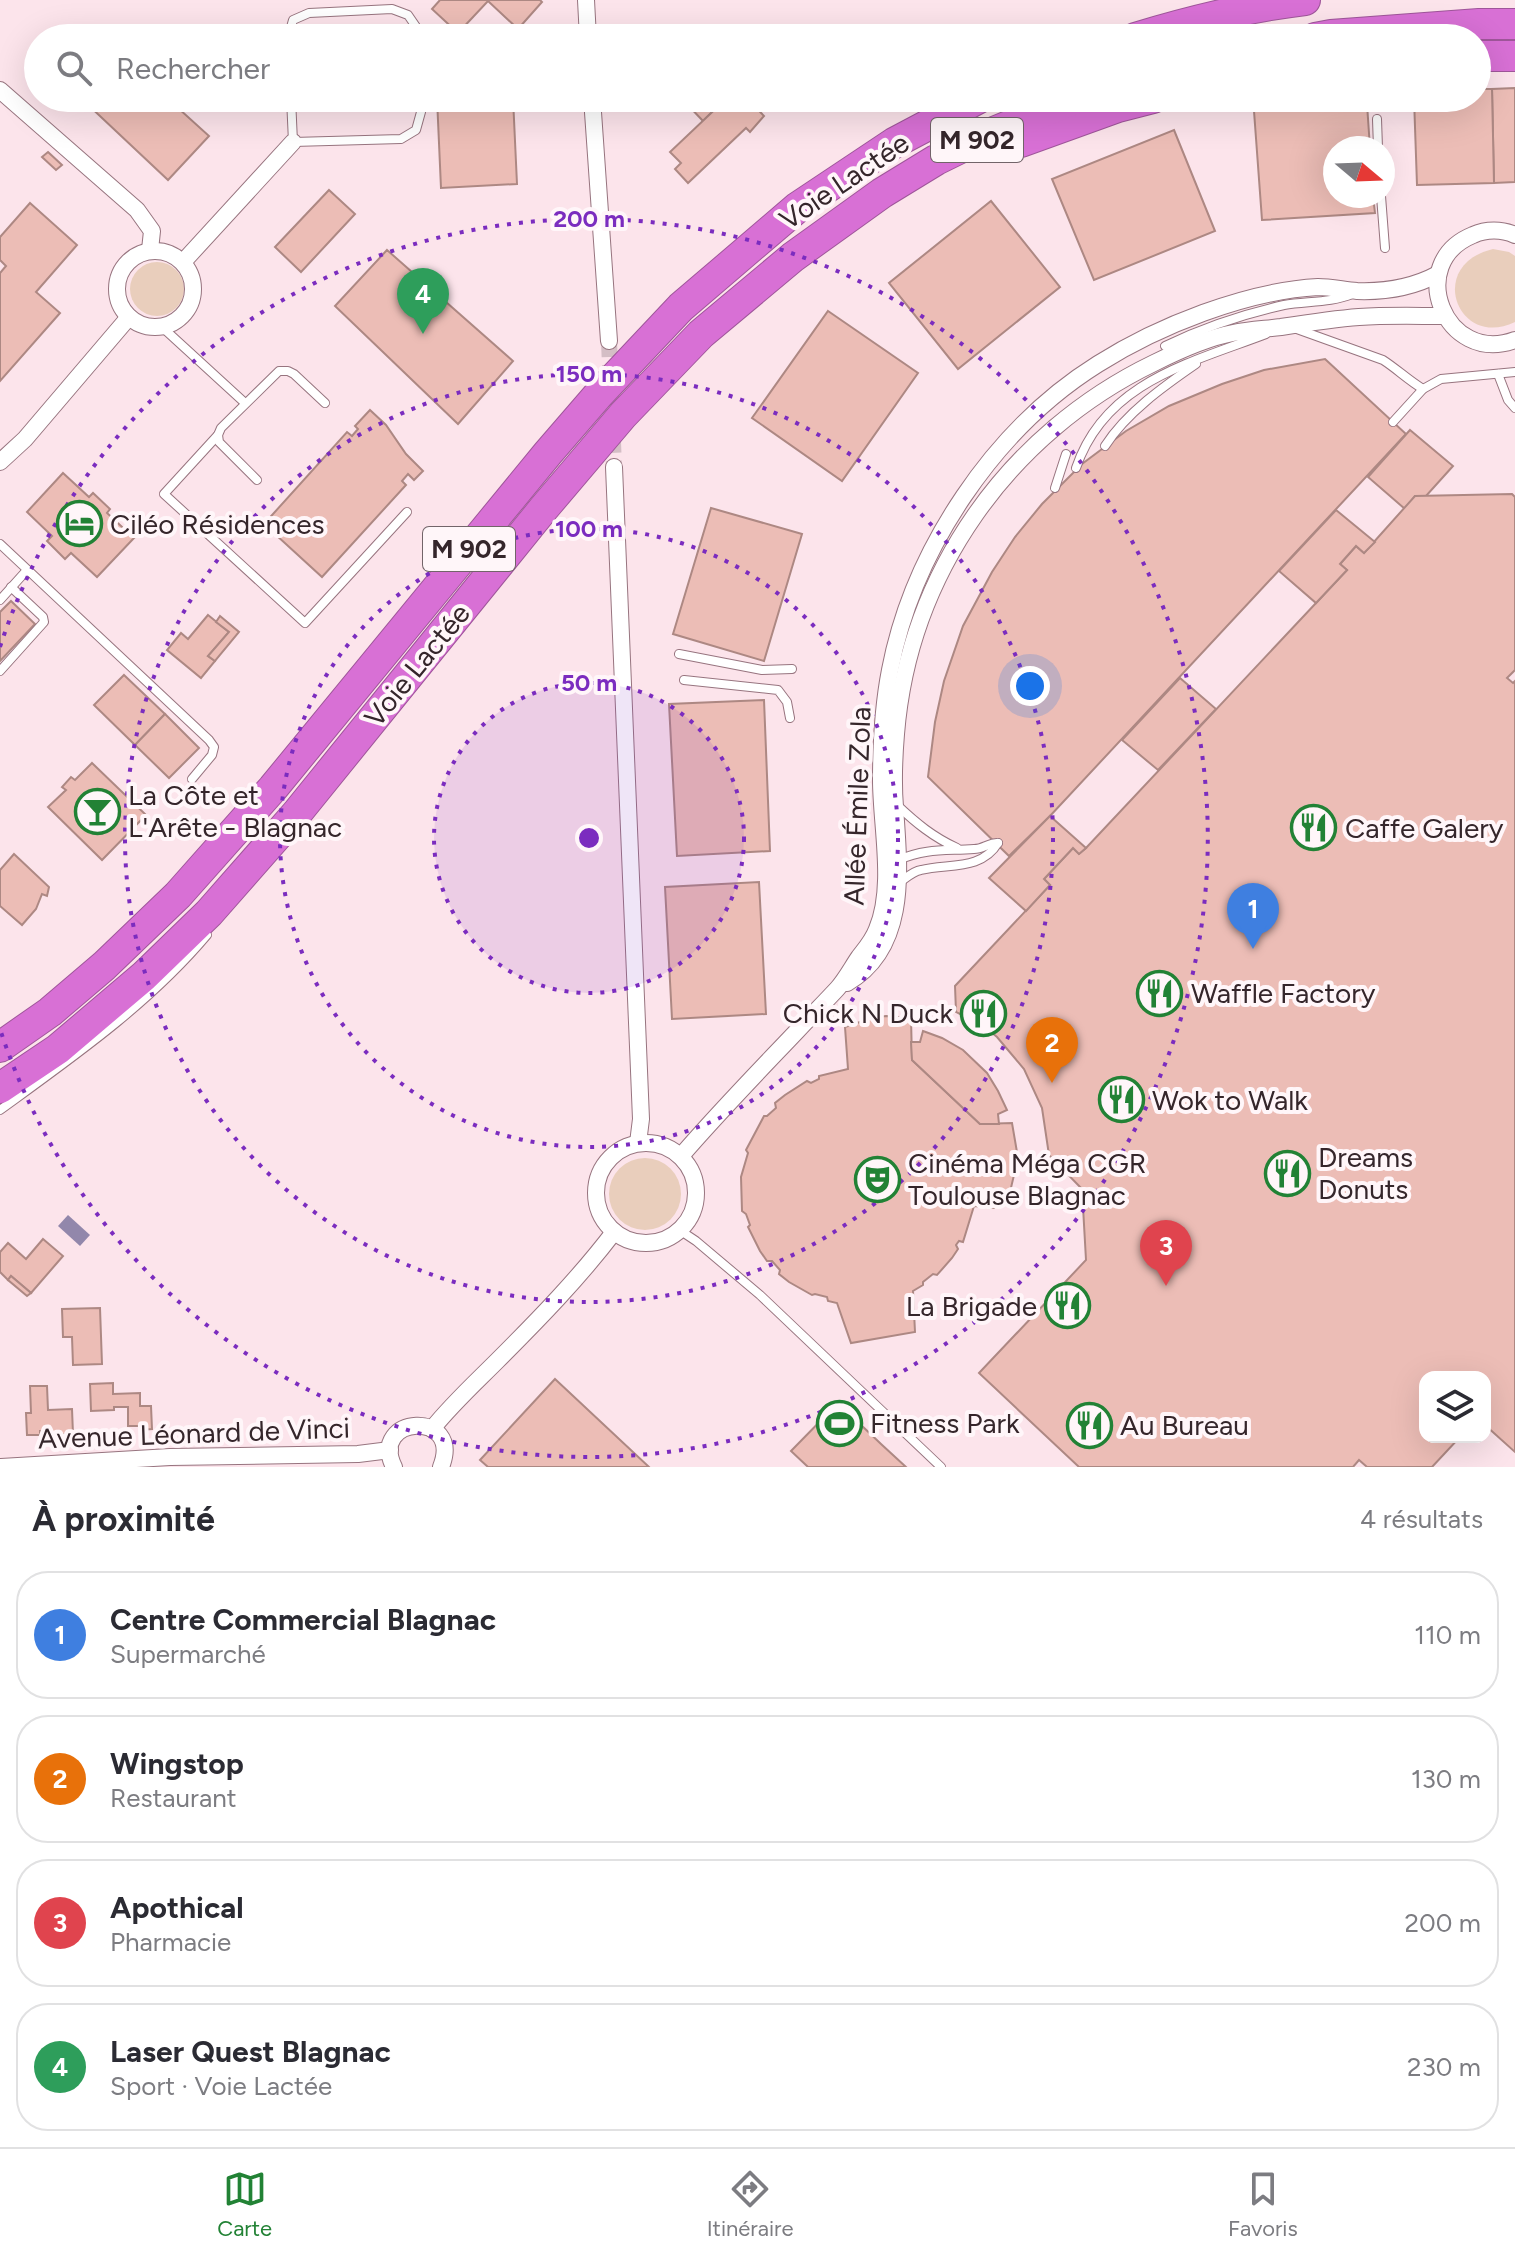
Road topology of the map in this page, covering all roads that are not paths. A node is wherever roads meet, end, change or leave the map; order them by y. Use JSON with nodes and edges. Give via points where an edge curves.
{"nodes":[{"id":1,"x":586,"y":0,"type":"edge"},
{"id":2,"x":1305,"y":0,"type":"edge"},
{"id":3,"x":292,"y":24,"type":"edge"},
{"id":4,"x":414,"y":24,"type":"edge"},
{"id":5,"x":587,"y":24,"type":"edge"},
{"id":6,"x":1184,"y":24,"type":"edge"},
{"id":7,"x":1491,"y":24,"type":"edge"},
{"id":8,"x":1515,"y":24,"type":"edge"},
{"id":9,"x":1491,"y":56,"type":"edge"},
{"id":10,"x":1515,"y":56,"type":"edge"},
{"id":11,"x":0,"y":90,"type":"edge"},
{"id":12,"x":24,"y":111,"type":"edge"},
{"id":13,"x":25,"y":112,"type":"edge"},
{"id":14,"x":292,"y":112,"type":"edge"},
{"id":15,"x":421,"y":112,"type":"edge"},
{"id":16,"x":593,"y":112,"type":"edge"},
{"id":17,"x":953,"y":112,"type":"edge"},
{"id":18,"x":1044,"y":112,"type":"edge"},
{"id":19,"x":1104,"y":112,"type":"edge"},
{"id":20,"x":1377,"y":119,"type":"dead end"},
{"id":21,"x":1378,"y":136,"type":"edge"},
{"id":22,"x":293,"y":142,"type":"junction"},
{"id":23,"x":882,"y":193,"type":"junction"},
{"id":24,"x":1382,"y":208,"type":"edge"},
{"id":25,"x":1515,"y":235,"type":"edge"},
{"id":26,"x":1385,"y":248,"type":"dead end"},
{"id":27,"x":150,"y":250,"type":"junction"},
{"id":28,"x":183,"y":262,"type":"junction"},
{"id":29,"x":1438,"y":274,"type":"junction"},
{"id":30,"x":1360,"y":291,"type":"junction"},
{"id":31,"x":1283,"y":292,"type":"junction"},
{"id":32,"x":1300,"y":303,"type":"junction"},
{"id":33,"x":1444,"y":316,"type":"junction"},
{"id":34,"x":129,"y":317,"type":"junction"},
{"id":35,"x":1288,"y":326,"type":"junction"},
{"id":36,"x":162,"y":327,"type":"junction"},
{"id":37,"x":1515,"y":340,"type":"edge"},
{"id":38,"x":609,"y":341,"type":"tunnel mouth"},
{"id":39,"x":1136,"y":342,"type":"junction"},
{"id":40,"x":1165,"y":346,"type":"dead end"},
{"id":41,"x":1209,"y":356,"type":"junction"},
{"id":42,"x":1515,"y":372,"type":"edge"},
{"id":43,"x":1498,"y":374,"type":"junction"},
{"id":44,"x":1121,"y":379,"type":"junction"},
{"id":45,"x":1423,"y":389,"type":"junction"},
{"id":46,"x":245,"y":403,"type":"junction"},
{"id":47,"x":325,"y":403,"type":"dead end"},
{"id":48,"x":1515,"y":408,"type":"edge"},
{"id":49,"x":1029,"y":412,"type":"junction"},
{"id":50,"x":1393,"y":422,"type":"dead end"},
{"id":51,"x":218,"y":435,"type":"junction"},
{"id":52,"x":1105,"y":446,"type":"dead end"},
{"id":53,"x":1066,"y":454,"type":"dead end"},
{"id":54,"x":0,"y":462,"type":"edge"},
{"id":55,"x":614,"y":467,"type":"tunnel mouth"},
{"id":56,"x":1076,"y":468,"type":"dead end"},
{"id":57,"x":1011,"y":470,"type":"junction"},
{"id":58,"x":257,"y":480,"type":"dead end"},
{"id":59,"x":1055,"y":488,"type":"dead end"},
{"id":60,"x":407,"y":512,"type":"dead end"},
{"id":61,"x":936,"y":541,"type":"junction"},
{"id":62,"x":0,"y":544,"type":"edge"},
{"id":63,"x":948,"y":557,"type":"junction"},
{"id":64,"x":27,"y":570,"type":"junction"},
{"id":65,"x":11,"y":587,"type":"junction"},
{"id":66,"x":0,"y":600,"type":"edge"},
{"id":67,"x":679,"y":654,"type":"dead end"},
{"id":68,"x":792,"y":669,"type":"dead end"},
{"id":69,"x":0,"y":671,"type":"edge"},
{"id":70,"x":897,"y":673,"type":"junction"},
{"id":71,"x":684,"y":680,"type":"dead end"},
{"id":72,"x":790,"y":718,"type":"dead end"},
{"id":73,"x":192,"y":779,"type":"dead end"},
{"id":74,"x":895,"y":802,"type":"junction"},
{"id":75,"x":297,"y":813,"type":"junction"},
{"id":76,"x":957,"y":849,"type":"junction"},
{"id":77,"x":892,"y":861,"type":"junction"},
{"id":78,"x":898,"y":883,"type":"junction"},
{"id":79,"x":232,"y":903,"type":"dead end"},
{"id":80,"x":214,"y":927,"type":"dead end"},
{"id":81,"x":838,"y":988,"type":"junction"},
{"id":82,"x":0,"y":1047,"type":"edge"},
{"id":83,"x":0,"y":1088,"type":"edge"},
{"id":84,"x":0,"y":1110,"type":"edge"},
{"id":85,"x":638,"y":1143,"type":"junction"},
{"id":86,"x":681,"y":1156,"type":"junction"},
{"id":87,"x":681,"y":1231,"type":"junction"},
{"id":88,"x":614,"y":1232,"type":"junction"},
{"id":89,"x":432,"y":1429,"type":"junction"},
{"id":90,"x":390,"y":1450,"type":"junction"},
{"id":91,"x":1,"y":1467,"type":"edge"},
{"id":92,"x":394,"y":1467,"type":"edge"},
{"id":93,"x":441,"y":1467,"type":"edge"},
{"id":94,"x":941,"y":1467,"type":"edge"}],
"edges":[{"from":1,"to":5,"type":"street"},
{"from":2,"to":6,"type":"highway"},
{"from":3,"to":4,"type":"lane","via":[[309,13],[392,9]]},
{"from":7,"to":8,"type":"highway"},
{"from":9,"to":10,"type":"highway"},
{"from":11,"to":12,"type":"street"},
{"from":13,"to":27,"type":"street","via":[[137,210],[152,231]]},
{"from":14,"to":22,"type":"lane"},
{"from":15,"to":22,"type":"lane","via":[[416,130],[401,139]]},
{"from":16,"to":38,"type":"street"},
{"from":17,"to":82,"type":"highway","name":"Voie Lactée","number":"M 902","via":[[894,143],[798,207],[681,307],[558,441],[310,744],[178,895],[104,966]]},
{"from":18,"to":23,"type":"highway","name":"Voie Lactée","number":"M 902","via":[[936,160]]},
{"from":19,"to":23,"type":"highway","via":[[962,167],[900,201]]},
{"from":20,"to":21,"type":"lane"},
{"from":22,"to":28,"type":"street"},
{"from":23,"to":75,"type":"highway","name":"Voie Lactée","number":"M 902","via":[[793,257],[701,334],[623,415]]},
{"from":24,"to":26,"type":"lane"},
{"from":25,"to":29,"type":"street","via":[[1493,230],[1464,238]]},
{"from":27,"to":28,"type":"street","via":[[168,252]]},
{"from":27,"to":34,"type":"street","via":[[130,259],[118,277],[118,299]]},
{"from":28,"to":36,"type":"street","via":[[193,280],[192,301],[180,318]]},
{"from":29,"to":30,"type":"street","name":"Allée Émile Zola","via":[[1405,289]]},
{"from":29,"to":33,"type":"street"},
{"from":30,"to":31,"type":"street","name":"Allée Émile Zola","via":[[1319,287]]},
{"from":30,"to":32,"type":"lane"},
{"from":31,"to":32,"type":"lane"},
{"from":31,"to":39,"type":"street","name":"Allée Émile Zola","via":[[1218,307]]},
{"from":32,"to":40,"type":"lane","via":[[1234,318]]},
{"from":33,"to":35,"type":"street","name":"Allée Émile Zola","via":[[1361,317]]},
{"from":33,"to":37,"type":"street","via":[[1472,340]]},
{"from":34,"to":36,"type":"street","via":[[144,326]]},
{"from":34,"to":54,"type":"street"},
{"from":35,"to":41,"type":"lane"},
{"from":35,"to":44,"type":"street","name":"Allée Émile Zola","via":[[1231,333]]},
{"from":35,"to":45,"type":"lane","via":[[1383,360]]},
{"from":36,"to":46,"type":"lane"},
{"from":39,"to":44,"type":"street"},
{"from":39,"to":49,"type":"street","name":"Allée Émile Zola"},
{"from":41,"to":52,"type":"lane","via":[[1162,389]]},
{"from":41,"to":56,"type":"lane","via":[[1134,390],[1106,416]]},
{"from":42,"to":43,"type":"lane"},
{"from":43,"to":45,"type":"lane","via":[[1441,379]]},
{"from":43,"to":48,"type":"lane"},
{"from":44,"to":57,"type":"street","name":"Allée Émile Zola","via":[[1072,412]]},
{"from":45,"to":50,"type":"lane"},
{"from":46,"to":47,"type":"lane","via":[[279,371],[288,371]]},
{"from":46,"to":51,"type":"lane"},
{"from":49,"to":57,"type":"street","name":"Allée Émile Zola","via":[[1039,425]]},
{"from":49,"to":61,"type":"street","name":"Allée Émile Zola"},
{"from":51,"to":58,"type":"lane"},
{"from":51,"to":60,"type":"lane","via":[[164,494],[305,623]]},
{"from":53,"to":59,"type":"lane"},
{"from":55,"to":85,"type":"street"},
{"from":57,"to":63,"type":"street","name":"Allée Émile Zola"},
{"from":61,"to":63,"type":"lane"},
{"from":61,"to":70,"type":"street","name":"Allée Émile Zola","via":[[908,607]]},
{"from":62,"to":64,"type":"lane"},
{"from":63,"to":70,"type":"street","name":"Allée Émile Zola"},
{"from":64,"to":65,"type":"lane"},
{"from":64,"to":73,"type":"lane","via":[[209,740],[212,755]]},
{"from":65,"to":66,"type":"lane"},
{"from":65,"to":69,"type":"lane","via":[[44,622]]},
{"from":67,"to":68,"type":"lane","via":[[762,670]]},
{"from":70,"to":74,"type":"street","name":"Allée Émile Zola"},
{"from":70,"to":77,"type":"street","name":"Allée Émile Zola","via":[[883,724],[881,782]]},
{"from":71,"to":72,"type":"lane","via":[[778,690]]},
{"from":74,"to":76,"type":"lane","via":[[922,829]]},
{"from":74,"to":77,"type":"street","name":"Allée Émile Zola"},
{"from":75,"to":79,"type":"lane"},
{"from":75,"to":83,"type":"highway","name":"Voie Lactée","number":"M 902","via":[[209,913],[144,976],[58,1049]]},
{"from":76,"to":77,"type":"lane"},
{"from":76,"to":78,"type":"lane","via":[[998,843],[982,859],[918,870]]},
{"from":77,"to":78,"type":"street","name":"Allée Émile Zola"},
{"from":77,"to":81,"type":"street","name":"Allée Émile Zola","via":[[879,926]]},
{"from":78,"to":81,"type":"street","name":"Allée Émile Zola","via":[[885,943],[858,976]]},
{"from":80,"to":84,"type":"lane","via":[[150,993]]},
{"from":81,"to":86,"type":"street","name":"Allée Émile Zola"},
{"from":85,"to":86,"type":"street","via":[[669,1147]]},
{"from":85,"to":88,"type":"street","via":[[613,1155],[598,1180],[598,1208]]},
{"from":86,"to":87,"type":"street","via":[[697,1193]]},
{"from":87,"to":88,"type":"street","via":[[648,1244]]},
{"from":87,"to":94,"type":"lane","via":[[760,1295]]},
{"from":88,"to":89,"type":"street","via":[[569,1287]]},
{"from":89,"to":90,"type":"street","via":[[407,1427],[395,1436]]},
{"from":89,"to":93,"type":"street","via":[[445,1447]]},
{"from":90,"to":91,"type":"street","name":"Avenue Léonard de Vinci"},
{"from":90,"to":92,"type":"street"}]}
